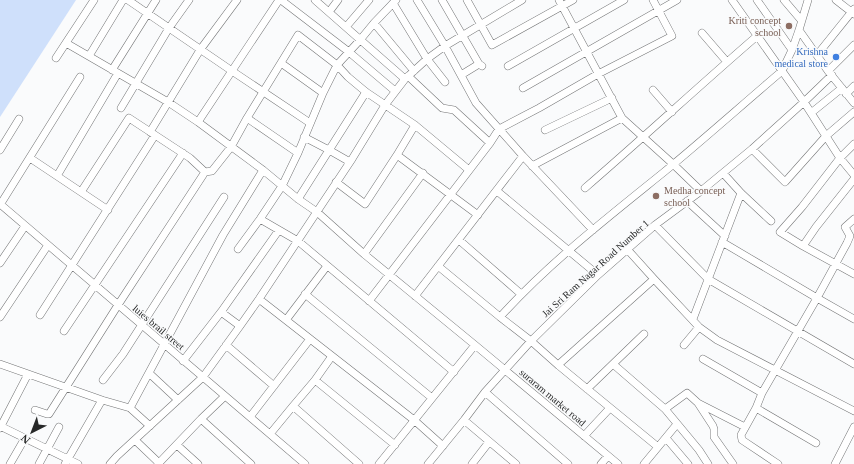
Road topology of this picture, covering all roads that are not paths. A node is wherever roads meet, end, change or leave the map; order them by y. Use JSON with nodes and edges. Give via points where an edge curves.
{"nodes":[{"id":1,"x":94,"y":0,"type":"edge"},
{"id":2,"x":123,"y":0,"type":"edge"},
{"id":3,"x":128,"y":0,"type":"edge"},
{"id":4,"x":156,"y":0,"type":"edge"},
{"id":5,"x":190,"y":0,"type":"edge"},
{"id":6,"x":237,"y":0,"type":"edge"},
{"id":7,"x":280,"y":0,"type":"edge"},
{"id":8,"x":315,"y":0,"type":"edge"},
{"id":9,"x":338,"y":0,"type":"edge"},
{"id":10,"x":369,"y":0,"type":"edge"},
{"id":11,"x":417,"y":0,"type":"edge"},
{"id":12,"x":442,"y":0,"type":"edge"},
{"id":13,"x":467,"y":0,"type":"edge"},
{"id":14,"x":522,"y":0,"type":"edge"},
{"id":15,"x":573,"y":0,"type":"edge"},
{"id":16,"x":624,"y":0,"type":"edge"},
{"id":17,"x":653,"y":0,"type":"edge"},
{"id":18,"x":677,"y":0,"type":"edge"},
{"id":19,"x":732,"y":0,"type":"edge"},
{"id":20,"x":757,"y":0,"type":"edge"},
{"id":21,"x":784,"y":0,"type":"edge"},
{"id":22,"x":808,"y":0,"type":"edge"},
{"id":23,"x":836,"y":0,"type":"edge"},
{"id":24,"x":395,"y":2,"type":"edge"},
{"id":25,"x":561,"y":3,"type":"edge"},
{"id":26,"x":659,"y":10,"type":"junction"},
{"id":27,"x":329,"y":12,"type":"junction"},
{"id":28,"x":853,"y":12,"type":"edge"},
{"id":29,"x":148,"y":13,"type":"junction"},
{"id":30,"x":801,"y":20,"type":"junction"},
{"id":31,"x":374,"y":23,"type":"junction"},
{"id":32,"x":481,"y":25,"type":"junction"},
{"id":33,"x":346,"y":27,"type":"junction"},
{"id":34,"x":169,"y":28,"type":"junction"},
{"id":35,"x":574,"y":28,"type":"junction"},
{"id":36,"x":799,"y":30,"type":"junction"},
{"id":37,"x":702,"y":33,"type":"dead end"},
{"id":38,"x":463,"y":35,"type":"junction"},
{"id":39,"x":757,"y":36,"type":"junction"},
{"id":40,"x":360,"y":40,"type":"junction"},
{"id":41,"x":66,"y":43,"type":"junction"},
{"id":42,"x":854,"y":45,"type":"edge"},
{"id":43,"x":445,"y":46,"type":"junction"},
{"id":44,"x":200,"y":50,"type":"junction"},
{"id":45,"x":792,"y":50,"type":"junction"},
{"id":46,"x":349,"y":52,"type":"junction"},
{"id":47,"x":587,"y":52,"type":"junction"},
{"id":48,"x":817,"y":55,"type":"junction"},
{"id":49,"x":89,"y":56,"type":"junction"},
{"id":50,"x":56,"y":58,"type":"dead end"},
{"id":51,"x":428,"y":59,"type":"junction"},
{"id":52,"x":727,"y":62,"type":"junction"},
{"id":53,"x":281,"y":63,"type":"junction"},
{"id":54,"x":337,"y":65,"type":"junction"},
{"id":55,"x":508,"y":66,"type":"dead end"},
{"id":56,"x":115,"y":71,"type":"junction"},
{"id":57,"x":232,"y":71,"type":"junction"},
{"id":58,"x":414,"y":71,"type":"junction"},
{"id":59,"x":782,"y":71,"type":"junction"},
{"id":60,"x":830,"y":73,"type":"junction"},
{"id":61,"x":598,"y":74,"type":"junction"},
{"id":62,"x":461,"y":75,"type":"junction"},
{"id":63,"x":80,"y":77,"type":"dead end"},
{"id":64,"x":407,"y":78,"type":"junction"},
{"id":65,"x":445,"y":82,"type":"dead end"},
{"id":66,"x":136,"y":83,"type":"junction"},
{"id":67,"x":854,"y":86,"type":"edge"},
{"id":68,"x":523,"y":88,"type":"dead end"},
{"id":69,"x":653,"y":90,"type":"dead end"},
{"id":70,"x":395,"y":91,"type":"junction"},
{"id":71,"x":844,"y":91,"type":"junction"},
{"id":72,"x":264,"y":92,"type":"junction"},
{"id":73,"x":366,"y":92,"type":"junction"},
{"id":74,"x":323,"y":93,"type":"junction"},
{"id":75,"x":612,"y":98,"type":"junction"},
{"id":76,"x":168,"y":102,"type":"junction"},
{"id":77,"x":804,"y":102,"type":"junction"},
{"id":78,"x":854,"y":104,"type":"edge"},
{"id":79,"x":385,"y":105,"type":"junction"},
{"id":80,"x":121,"y":108,"type":"dead end"},
{"id":81,"x":672,"y":112,"type":"junction"},
{"id":82,"x":854,"y":112,"type":"edge"},
{"id":83,"x":812,"y":113,"type":"junction"},
{"id":84,"x":247,"y":118,"type":"junction"},
{"id":85,"x":622,"y":118,"type":"junction"},
{"id":86,"x":19,"y":119,"type":"dead end"},
{"id":87,"x":198,"y":122,"type":"junction"},
{"id":88,"x":310,"y":123,"type":"junction"},
{"id":89,"x":415,"y":125,"type":"junction"},
{"id":90,"x":499,"y":129,"type":"junction"},
{"id":91,"x":544,"y":130,"type":"dead end"},
{"id":92,"x":153,"y":133,"type":"junction"},
{"id":93,"x":826,"y":136,"type":"junction"},
{"id":94,"x":304,"y":137,"type":"junction"},
{"id":95,"x":644,"y":137,"type":"junction"},
{"id":96,"x":490,"y":143,"type":"junction"},
{"id":97,"x":854,"y":144,"type":"edge"},
{"id":98,"x":231,"y":147,"type":"junction"},
{"id":99,"x":752,"y":149,"type":"junction"},
{"id":100,"x":0,"y":150,"type":"edge"},
{"id":101,"x":329,"y":150,"type":"junction"},
{"id":102,"x":183,"y":153,"type":"junction"},
{"id":103,"x":298,"y":153,"type":"junction"},
{"id":104,"x":397,"y":155,"type":"junction"},
{"id":105,"x":523,"y":156,"type":"junction"},
{"id":106,"x":30,"y":158,"type":"junction"},
{"id":107,"x":840,"y":158,"type":"junction"},
{"id":108,"x":350,"y":162,"type":"junction"},
{"id":109,"x":673,"y":164,"type":"junction"},
{"id":110,"x":532,"y":166,"type":"junction"},
{"id":111,"x":262,"y":170,"type":"junction"},
{"id":112,"x":468,"y":170,"type":"junction"},
{"id":113,"x":205,"y":172,"type":"junction"},
{"id":114,"x":423,"y":173,"type":"junction"},
{"id":115,"x":723,"y":173,"type":"junction"},
{"id":116,"x":854,"y":175,"type":"edge"},
{"id":117,"x":57,"y":176,"type":"junction"},
{"id":118,"x":854,"y":179,"type":"edge"},
{"id":119,"x":336,"y":182,"type":"junction"},
{"id":120,"x":282,"y":186,"type":"junction"},
{"id":121,"x":586,"y":188,"type":"dead end"},
{"id":122,"x":497,"y":191,"type":"junction"},
{"id":123,"x":700,"y":191,"type":"junction"},
{"id":124,"x":81,"y":192,"type":"junction"},
{"id":125,"x":741,"y":193,"type":"junction"},
{"id":126,"x":450,"y":194,"type":"junction"},
{"id":127,"x":224,"y":197,"type":"dead end"},
{"id":128,"x":298,"y":199,"type":"junction"},
{"id":129,"x":687,"y":201,"type":"junction"},
{"id":130,"x":0,"y":205,"type":"edge"},
{"id":131,"x":108,"y":210,"type":"junction"},
{"id":132,"x":317,"y":212,"type":"junction"},
{"id":133,"x":478,"y":215,"type":"junction"},
{"id":134,"x":260,"y":219,"type":"junction"},
{"id":135,"x":854,"y":219,"type":"edge"},
{"id":136,"x":771,"y":221,"type":"dead end"},
{"id":137,"x":25,"y":226,"type":"junction"},
{"id":138,"x":655,"y":226,"type":"junction"},
{"id":139,"x":279,"y":230,"type":"junction"},
{"id":140,"x":593,"y":230,"type":"junction"},
{"id":141,"x":852,"y":237,"type":"edge"},
{"id":142,"x":724,"y":239,"type":"junction"},
{"id":143,"x":458,"y":240,"type":"junction"},
{"id":144,"x":298,"y":241,"type":"junction"},
{"id":145,"x":48,"y":245,"type":"junction"},
{"id":146,"x":803,"y":246,"type":"junction"},
{"id":147,"x":238,"y":249,"type":"dead end"},
{"id":148,"x":627,"y":249,"type":"junction"},
{"id":149,"x":568,"y":251,"type":"junction"},
{"id":150,"x":364,"y":254,"type":"junction"},
{"id":151,"x":0,"y":264,"type":"edge"},
{"id":152,"x":835,"y":264,"type":"junction"},
{"id":153,"x":72,"y":266,"type":"junction"},
{"id":154,"x":327,"y":266,"type":"junction"},
{"id":155,"x":438,"y":266,"type":"junction"},
{"id":156,"x":389,"y":274,"type":"junction"},
{"id":157,"x":854,"y":274,"type":"edge"},
{"id":158,"x":598,"y":276,"type":"junction"},
{"id":159,"x":654,"y":279,"type":"junction"},
{"id":160,"x":708,"y":279,"type":"junction"},
{"id":161,"x":95,"y":285,"type":"junction"},
{"id":162,"x":305,"y":294,"type":"junction"},
{"id":163,"x":521,"y":294,"type":"junction"},
{"id":164,"x":415,"y":296,"type":"junction"},
{"id":165,"x":817,"y":298,"type":"junction"},
{"id":166,"x":259,"y":299,"type":"junction"},
{"id":167,"x":369,"y":301,"type":"junction"},
{"id":168,"x":118,"y":305,"type":"junction"},
{"id":169,"x":221,"y":312,"type":"junction"},
{"id":170,"x":40,"y":315,"type":"dead end"},
{"id":171,"x":0,"y":317,"type":"edge"},
{"id":172,"x":500,"y":317,"type":"junction"},
{"id":173,"x":854,"y":318,"type":"edge"},
{"id":174,"x":693,"y":319,"type":"junction"},
{"id":175,"x":286,"y":320,"type":"junction"},
{"id":176,"x":142,"y":325,"type":"junction"},
{"id":177,"x":240,"y":326,"type":"junction"},
{"id":178,"x":699,"y":327,"type":"junction"},
{"id":179,"x":64,"y":331,"type":"dead end"},
{"id":180,"x":798,"y":331,"type":"junction"},
{"id":181,"x":644,"y":334,"type":"dead end"},
{"id":182,"x":310,"y":339,"type":"junction"},
{"id":183,"x":530,"y":340,"type":"junction"},
{"id":184,"x":164,"y":344,"type":"junction"},
{"id":185,"x":226,"y":345,"type":"junction"},
{"id":186,"x":475,"y":345,"type":"junction"},
{"id":187,"x":684,"y":345,"type":"dead end"},
{"id":188,"x":332,"y":356,"type":"junction"},
{"id":189,"x":703,"y":359,"type":"dead end"},
{"id":190,"x":184,"y":361,"type":"junction"},
{"id":191,"x":0,"y":364,"type":"edge"},
{"id":192,"x":613,"y":364,"type":"junction"},
{"id":193,"x":854,"y":364,"type":"edge"},
{"id":194,"x":558,"y":365,"type":"junction"},
{"id":195,"x":505,"y":370,"type":"junction"},
{"id":196,"x":775,"y":371,"type":"junction"},
{"id":197,"x":454,"y":372,"type":"junction"},
{"id":198,"x":149,"y":373,"type":"junction"},
{"id":199,"x":28,"y":374,"type":"junction"},
{"id":200,"x":203,"y":377,"type":"junction"},
{"id":201,"x":103,"y":380,"type":"dead end"},
{"id":202,"x":315,"y":380,"type":"junction"},
{"id":203,"x":274,"y":386,"type":"junction"},
{"id":204,"x":66,"y":387,"type":"junction"},
{"id":205,"x":587,"y":389,"type":"junction"},
{"id":206,"x":486,"y":392,"type":"junction"},
{"id":207,"x":762,"y":393,"type":"junction"},
{"id":208,"x":225,"y":396,"type":"junction"},
{"id":209,"x":432,"y":398,"type":"junction"},
{"id":210,"x":102,"y":400,"type":"junction"},
{"id":211,"x":178,"y":400,"type":"junction"},
{"id":212,"x":698,"y":403,"type":"junction"},
{"id":213,"x":293,"y":406,"type":"junction"},
{"id":214,"x":130,"y":408,"type":"junction"},
{"id":215,"x":610,"y":408,"type":"junction"},
{"id":216,"x":756,"y":408,"type":"junction"},
{"id":217,"x":664,"y":409,"type":"junction"},
{"id":218,"x":35,"y":410,"type":"dead end"},
{"id":219,"x":854,"y":411,"type":"edge"},
{"id":220,"x":250,"y":417,"type":"junction"},
{"id":221,"x":200,"y":419,"type":"junction"},
{"id":222,"x":414,"y":420,"type":"junction"},
{"id":223,"x":464,"y":420,"type":"junction"},
{"id":224,"x":677,"y":424,"type":"junction"},
{"id":225,"x":150,"y":426,"type":"junction"},
{"id":226,"x":0,"y":427,"type":"edge"},
{"id":227,"x":745,"y":427,"type":"junction"},
{"id":228,"x":59,"y":428,"type":"dead end"},
{"id":229,"x":854,"y":428,"type":"edge"},
{"id":230,"x":270,"y":434,"type":"junction"},
{"id":231,"x":584,"y":436,"type":"junction"},
{"id":232,"x":25,"y":438,"type":"junction"},
{"id":233,"x":666,"y":438,"type":"junction"},
{"id":234,"x":135,"y":440,"type":"junction"},
{"id":235,"x":489,"y":442,"type":"junction"},
{"id":236,"x":816,"y":443,"type":"dead end"},
{"id":237,"x":177,"y":445,"type":"junction"},
{"id":238,"x":395,"y":445,"type":"junction"},
{"id":239,"x":443,"y":446,"type":"junction"},
{"id":240,"x":658,"y":448,"type":"junction"},
{"id":241,"x":47,"y":449,"type":"junction"},
{"id":242,"x":608,"y":456,"type":"junction"},
{"id":243,"x":67,"y":462,"type":"edge"},
{"id":244,"x":686,"y":463,"type":"edge"},
{"id":245,"x":10,"y":464,"type":"edge"},
{"id":246,"x":39,"y":464,"type":"edge"},
{"id":247,"x":78,"y":464,"type":"edge"},
{"id":248,"x":110,"y":464,"type":"edge"},
{"id":249,"x":158,"y":464,"type":"edge"},
{"id":250,"x":198,"y":464,"type":"edge"},
{"id":251,"x":251,"y":464,"type":"edge"},
{"id":252,"x":304,"y":464,"type":"edge"},
{"id":253,"x":359,"y":464,"type":"edge"},
{"id":254,"x":379,"y":464,"type":"edge"},
{"id":255,"x":428,"y":464,"type":"edge"},
{"id":256,"x":472,"y":464,"type":"edge"},
{"id":257,"x":516,"y":464,"type":"edge"},
{"id":258,"x":568,"y":464,"type":"edge"},
{"id":259,"x":601,"y":464,"type":"edge"},
{"id":260,"x":618,"y":464,"type":"edge"},
{"id":261,"x":644,"y":464,"type":"edge"},
{"id":262,"x":708,"y":464,"type":"edge"},
{"id":263,"x":733,"y":464,"type":"edge"},
{"id":264,"x":778,"y":464,"type":"edge"},
{"id":265,"x":835,"y":464,"type":"edge"}],
"edges":[{"from":1,"to":41,"type":"street"},
{"from":2,"to":49,"type":"street"},
{"from":3,"to":29,"type":"street"},
{"from":4,"to":29,"type":"street"},
{"from":5,"to":34,"type":"street"},
{"from":6,"to":44,"type":"street"},
{"from":7,"to":46,"type":"street"},
{"from":7,"to":57,"type":"street"},
{"from":8,"to":27,"type":"street"},
{"from":9,"to":27,"type":"street"},
{"from":10,"to":33,"type":"street"},
{"from":11,"to":43,"type":"street"},
{"from":12,"to":38,"type":"street"},
{"from":13,"to":32,"type":"street"},
{"from":14,"to":32,"type":"street"},
{"from":15,"to":25,"type":"street"},
{"from":16,"to":35,"type":"street"},
{"from":17,"to":26,"type":"street"},
{"from":18,"to":26,"type":"street"},
{"from":19,"to":39,"type":"street"},
{"from":20,"to":45,"type":"street"},
{"from":21,"to":30,"type":"street"},
{"from":22,"to":30,"type":"street"},
{"from":23,"to":28,"type":"street"},
{"from":24,"to":31,"type":"street"},
{"from":24,"to":51,"type":"street"},
{"from":25,"to":32,"type":"street","via":[[492,45]]},
{"from":25,"to":35,"type":"street"},
{"from":26,"to":47,"type":"street"},
{"from":26,"to":61,"type":"street","via":[[672,36]]},
{"from":27,"to":33,"type":"street"},
{"from":28,"to":48,"type":"street"},
{"from":29,"to":34,"type":"street"},
{"from":29,"to":56,"type":"street"},
{"from":30,"to":36,"type":"street"},
{"from":31,"to":40,"type":"street"},
{"from":31,"to":58,"type":"street"},
{"from":32,"to":38,"type":"street"},
{"from":33,"to":40,"type":"street"},
{"from":34,"to":44,"type":"street"},
{"from":34,"to":66,"type":"street"},
{"from":35,"to":47,"type":"street"},
{"from":35,"to":55,"type":"street"},
{"from":36,"to":45,"type":"street"},
{"from":36,"to":48,"type":"street"},
{"from":37,"to":52,"type":"street"},
{"from":38,"to":43,"type":"street"},
{"from":38,"to":62,"type":"street","via":[[480,65]]},
{"from":39,"to":52,"type":"street"},
{"from":39,"to":59,"type":"street"},
{"from":40,"to":46,"type":"street"},
{"from":40,"to":64,"type":"street"},
{"from":41,"to":49,"type":"street","name":"suraram market road"},
{"from":41,"to":50,"type":"street"},
{"from":42,"to":60,"type":"street","name":"Jai Sri Ram Nagar Road Number 1"},
{"from":43,"to":51,"type":"street"},
{"from":43,"to":62,"type":"street"},
{"from":44,"to":57,"type":"street"},
{"from":44,"to":76,"type":"street"},
{"from":45,"to":59,"type":"street"},
{"from":46,"to":54,"type":"street"},
{"from":46,"to":70,"type":"street"},
{"from":47,"to":61,"type":"street"},
{"from":47,"to":68,"type":"street"},
{"from":48,"to":60,"type":"street"},
{"from":49,"to":56,"type":"street","name":"suraram market road"},
{"from":51,"to":58,"type":"street"},
{"from":51,"to":65,"type":"street"},
{"from":52,"to":81,"type":"street"},
{"from":53,"to":54,"type":"street","via":[[298,35]]},
{"from":53,"to":72,"type":"street"},
{"from":53,"to":74,"type":"street"},
{"from":54,"to":73,"type":"street"},
{"from":54,"to":74,"type":"street"},
{"from":56,"to":66,"type":"street","name":"suraram market road"},
{"from":56,"to":117,"type":"street"},
{"from":57,"to":72,"type":"street"},
{"from":57,"to":87,"type":"street"},
{"from":58,"to":64,"type":"street"},
{"from":59,"to":77,"type":"street"},
{"from":59,"to":109,"type":"street"},
{"from":60,"to":71,"type":"street"},
{"from":60,"to":77,"type":"street","name":"Jai Sri Ram Nagar Road Number 1"},
{"from":61,"to":75,"type":"street"},
{"from":61,"to":90,"type":"street"},
{"from":62,"to":90,"type":"street","via":[[476,103]]},
{"from":63,"to":106,"type":"street"},
{"from":64,"to":70,"type":"street"},
{"from":64,"to":96,"type":"street","via":[[442,108],[454,110]]},
{"from":66,"to":76,"type":"street","name":"suraram market road"},
{"from":66,"to":80,"type":"street"},
{"from":67,"to":71,"type":"street"},
{"from":69,"to":81,"type":"street"},
{"from":70,"to":79,"type":"street"},
{"from":71,"to":78,"type":"street"},
{"from":71,"to":83,"type":"street"},
{"from":72,"to":84,"type":"street"},
{"from":72,"to":88,"type":"street"},
{"from":73,"to":79,"type":"street"},
{"from":73,"to":101,"type":"street"},
{"from":74,"to":88,"type":"street"},
{"from":75,"to":85,"type":"street"},
{"from":75,"to":91,"type":"street"},
{"from":76,"to":87,"type":"street","name":"suraram market road"},
{"from":76,"to":92,"type":"street"},
{"from":77,"to":83,"type":"street"},
{"from":77,"to":99,"type":"street","name":"Jai Sri Ram Nagar Road Number 1"},
{"from":79,"to":89,"type":"street"},
{"from":79,"to":108,"type":"street"},
{"from":81,"to":95,"type":"street"},
{"from":82,"to":93,"type":"street"},
{"from":83,"to":93,"type":"street"},
{"from":84,"to":98,"type":"street"},
{"from":84,"to":103,"type":"street"},
{"from":85,"to":95,"type":"street"},
{"from":85,"to":110,"type":"street"},
{"from":86,"to":100,"type":"street"},
{"from":87,"to":98,"type":"street","name":"suraram market road"},
{"from":88,"to":94,"type":"street"},
{"from":89,"to":104,"type":"street"},
{"from":89,"to":112,"type":"street"},
{"from":90,"to":96,"type":"street"},
{"from":90,"to":105,"type":"street"},
{"from":92,"to":102,"type":"street"},
{"from":92,"to":124,"type":"street","via":[[129,118]]},
{"from":92,"to":131,"type":"street"},
{"from":93,"to":99,"type":"street","via":[[785,182]]},
{"from":93,"to":107,"type":"street"},
{"from":94,"to":101,"type":"street"},
{"from":94,"to":103,"type":"street"},
{"from":95,"to":109,"type":"street"},
{"from":95,"to":121,"type":"street"},
{"from":96,"to":112,"type":"street"},
{"from":97,"to":107,"type":"street"},
{"from":98,"to":111,"type":"street","name":"suraram market road"},
{"from":98,"to":113,"type":"street","via":[[212,171]]},
{"from":99,"to":115,"type":"street","name":"Jai Sri Ram Nagar Road Number 1"},
{"from":101,"to":108,"type":"street"},
{"from":101,"to":128,"type":"street"},
{"from":102,"to":113,"type":"street"},
{"from":102,"to":161,"type":"street"},
{"from":103,"to":120,"type":"street"},
{"from":104,"to":114,"type":"street"},
{"from":104,"to":119,"type":"street","via":[[365,204]]},
{"from":105,"to":110,"type":"street"},
{"from":105,"to":122,"type":"street"},
{"from":106,"to":117,"type":"street"},
{"from":106,"to":130,"type":"street"},
{"from":107,"to":116,"type":"street"},
{"from":107,"to":146,"type":"street","via":[[780,232]]},
{"from":108,"to":119,"type":"street"},
{"from":109,"to":123,"type":"street"},
{"from":109,"to":140,"type":"street"},
{"from":110,"to":140,"type":"street"},
{"from":111,"to":120,"type":"street","name":"suraram market road"},
{"from":111,"to":184,"type":"street","via":[[223,235]]},
{"from":112,"to":126,"type":"street"},
{"from":113,"to":168,"type":"street"},
{"from":114,"to":126,"type":"street"},
{"from":114,"to":150,"type":"street"},
{"from":115,"to":123,"type":"street","name":"Jai Sri Ram Nagar Road Number 1"},
{"from":115,"to":125,"type":"street"},
{"from":117,"to":124,"type":"street"},
{"from":118,"to":146,"type":"street"},
{"from":119,"to":132,"type":"street"},
{"from":120,"to":128,"type":"street","name":"suraram market road"},
{"from":120,"to":134,"type":"street"},
{"from":122,"to":133,"type":"street"},
{"from":122,"to":149,"type":"street"},
{"from":123,"to":129,"type":"street","name":"Jai Sri Ram Nagar Road Number 1"},
{"from":124,"to":131,"type":"street"},
{"from":125,"to":136,"type":"street"},
{"from":125,"to":142,"type":"street"},
{"from":126,"to":133,"type":"street"},
{"from":126,"to":156,"type":"street"},
{"from":127,"to":176,"type":"street"},
{"from":128,"to":132,"type":"street","name":"suraram market road"},
{"from":129,"to":138,"type":"street","name":"Jai Sri Ram Nagar Road Number 1"},
{"from":129,"to":142,"type":"street"},
{"from":130,"to":137,"type":"street","name":"luies brail street"},
{"from":131,"to":153,"type":"street"},
{"from":132,"to":144,"type":"street"},
{"from":132,"to":150,"type":"street","name":"suraram market road"},
{"from":133,"to":143,"type":"street"},
{"from":134,"to":139,"type":"street"},
{"from":134,"to":147,"type":"street"},
{"from":135,"to":141,"type":"street","via":[[845,227]]},
{"from":137,"to":145,"type":"street","name":"luies brail street"},
{"from":137,"to":151,"type":"street"},
{"from":138,"to":148,"type":"street","name":"Jai Sri Ram Nagar Road Number 1"},
{"from":138,"to":160,"type":"street"},
{"from":139,"to":144,"type":"street"},
{"from":139,"to":169,"type":"street"},
{"from":140,"to":149,"type":"street"},
{"from":141,"to":152,"type":"street"},
{"from":142,"to":160,"type":"street"},
{"from":142,"to":165,"type":"street"},
{"from":143,"to":155,"type":"street"},
{"from":143,"to":163,"type":"street"},
{"from":144,"to":154,"type":"street"},
{"from":144,"to":166,"type":"street"},
{"from":145,"to":153,"type":"street","name":"luies brail street"},
{"from":145,"to":171,"type":"street"},
{"from":146,"to":152,"type":"street"},
{"from":148,"to":158,"type":"street","name":"Jai Sri Ram Nagar Road Number 1"},
{"from":148,"to":159,"type":"street"},
{"from":149,"to":158,"type":"street"},
{"from":149,"to":163,"type":"street"},
{"from":150,"to":156,"type":"street","name":"suraram market road"},
{"from":152,"to":157,"type":"street"},
{"from":152,"to":165,"type":"street"},
{"from":153,"to":161,"type":"street","name":"luies brail street"},
{"from":153,"to":170,"type":"street"},
{"from":154,"to":162,"type":"street"},
{"from":154,"to":167,"type":"street"},
{"from":155,"to":164,"type":"street"},
{"from":155,"to":172,"type":"street"},
{"from":156,"to":164,"type":"street","name":"suraram market road"},
{"from":156,"to":167,"type":"street"},
{"from":158,"to":183,"type":"street","name":"Jai Sri Ram Nagar Road Number 1"},
{"from":159,"to":174,"type":"street"},
{"from":159,"to":194,"type":"street"},
{"from":160,"to":174,"type":"street"},
{"from":160,"to":180,"type":"street"},
{"from":161,"to":168,"type":"street","name":"luies brail street"},
{"from":161,"to":179,"type":"street"},
{"from":162,"to":175,"type":"street"},
{"from":162,"to":209,"type":"street"},
{"from":163,"to":172,"type":"street"},
{"from":164,"to":186,"type":"street","name":"suraram market road"},
{"from":165,"to":173,"type":"street"},
{"from":165,"to":180,"type":"street"},
{"from":166,"to":175,"type":"street"},
{"from":166,"to":177,"type":"street"},
{"from":167,"to":197,"type":"street"},
{"from":168,"to":176,"type":"street","name":"luies brail street"},
{"from":168,"to":204,"type":"street"},
{"from":169,"to":177,"type":"street"},
{"from":169,"to":190,"type":"street"},
{"from":172,"to":183,"type":"street"},
{"from":174,"to":178,"type":"street"},
{"from":175,"to":182,"type":"street"},
{"from":176,"to":184,"type":"street","name":"luies brail street"},
{"from":176,"to":201,"type":"street"},
{"from":177,"to":185,"type":"street"},
{"from":178,"to":187,"type":"street"},
{"from":178,"to":196,"type":"street","via":[[717,340]]},
{"from":180,"to":193,"type":"street"},
{"from":180,"to":196,"type":"street"},
{"from":181,"to":192,"type":"street"},
{"from":182,"to":188,"type":"street"},
{"from":182,"to":203,"type":"street"},
{"from":183,"to":194,"type":"street"},
{"from":183,"to":195,"type":"street","name":"Jai Sri Ram Nagar Road Number 1"},
{"from":184,"to":190,"type":"street","name":"luies brail street"},
{"from":184,"to":198,"type":"street"},
{"from":185,"to":200,"type":"street"},
{"from":185,"to":203,"type":"street"},
{"from":186,"to":195,"type":"street","name":"suraram market road"},
{"from":186,"to":197,"type":"street"},
{"from":188,"to":202,"type":"street"},
{"from":188,"to":222,"type":"street"},
{"from":189,"to":207,"type":"street"},
{"from":190,"to":200,"type":"street","name":"luies brail street"},
{"from":191,"to":199,"type":"street"},
{"from":192,"to":205,"type":"street"},
{"from":192,"to":217,"type":"street"},
{"from":194,"to":205,"type":"street"},
{"from":195,"to":206,"type":"street","name":"Jai Sri Ram Nagar Road Number 1"},
{"from":195,"to":231,"type":"street","name":"suraram market road"},
{"from":196,"to":207,"type":"street"},
{"from":196,"to":219,"type":"street"},
{"from":197,"to":209,"type":"street"},
{"from":198,"to":211,"type":"street"},
{"from":198,"to":214,"type":"street"},
{"from":199,"to":204,"type":"street"},
{"from":199,"to":226,"type":"street"},
{"from":200,"to":208,"type":"street","name":"luies brail street"},
{"from":200,"to":211,"type":"street"},
{"from":202,"to":213,"type":"street"},
{"from":202,"to":238,"type":"street"},
{"from":203,"to":220,"type":"street"},
{"from":204,"to":210,"type":"street"},
{"from":204,"to":218,"type":"street","via":[[49,414]]},
{"from":205,"to":215,"type":"street"},
{"from":206,"to":223,"type":"street","name":"Jai Sri Ram Nagar Road Number 1"},
{"from":206,"to":258,"type":"street"},
{"from":207,"to":216,"type":"street"},
{"from":208,"to":220,"type":"street","name":"luies brail street"},
{"from":208,"to":221,"type":"street"},
{"from":209,"to":222,"type":"street"},
{"from":210,"to":214,"type":"street"},
{"from":210,"to":243,"type":"street"},
{"from":211,"to":225,"type":"street"},
{"from":212,"to":217,"type":"street","via":[[688,393]]},
{"from":212,"to":227,"type":"street"},
{"from":212,"to":263,"type":"street","via":[[714,429],[714,437]]},
{"from":213,"to":230,"type":"street"},
{"from":213,"to":253,"type":"street"},
{"from":214,"to":225,"type":"street"},
{"from":215,"to":231,"type":"street"},
{"from":215,"to":240,"type":"street"},
{"from":216,"to":227,"type":"street"},
{"from":216,"to":236,"type":"street"},
{"from":217,"to":224,"type":"street"},
{"from":220,"to":230,"type":"street","name":"luies brail street"},
{"from":221,"to":237,"type":"street"},
{"from":221,"to":251,"type":"street"},
{"from":222,"to":238,"type":"street"},
{"from":222,"to":239,"type":"street"},
{"from":223,"to":235,"type":"street"},
{"from":223,"to":239,"type":"street","name":"Jai Sri Ram Nagar Road Number 1"},
{"from":224,"to":233,"type":"street"},
{"from":224,"to":262,"type":"street"},
{"from":225,"to":234,"type":"street"},
{"from":226,"to":232,"type":"street"},
{"from":227,"to":264,"type":"street","via":[[741,435],[742,440]]},
{"from":228,"to":241,"type":"street"},
{"from":229,"to":265,"type":"street"},
{"from":230,"to":252,"type":"street","name":"luies brail street"},
{"from":231,"to":242,"type":"street","name":"suraram market road"},
{"from":232,"to":241,"type":"street"},
{"from":232,"to":245,"type":"street"},
{"from":233,"to":240,"type":"street"},
{"from":233,"to":244,"type":"street"},
{"from":234,"to":248,"type":"street"},
{"from":234,"to":249,"type":"street"},
{"from":235,"to":256,"type":"street"},
{"from":235,"to":257,"type":"street"},
{"from":237,"to":249,"type":"street"},
{"from":237,"to":250,"type":"street"},
{"from":238,"to":254,"type":"street"},
{"from":239,"to":255,"type":"street","name":"Jai Sri Ram Nagar Road Number 1"},
{"from":240,"to":261,"type":"street"},
{"from":241,"to":243,"type":"street"},
{"from":241,"to":246,"type":"street"},
{"from":242,"to":259,"type":"street"},
{"from":242,"to":260,"type":"street","name":"suraram market road"},
{"from":243,"to":247,"type":"street"}]}
